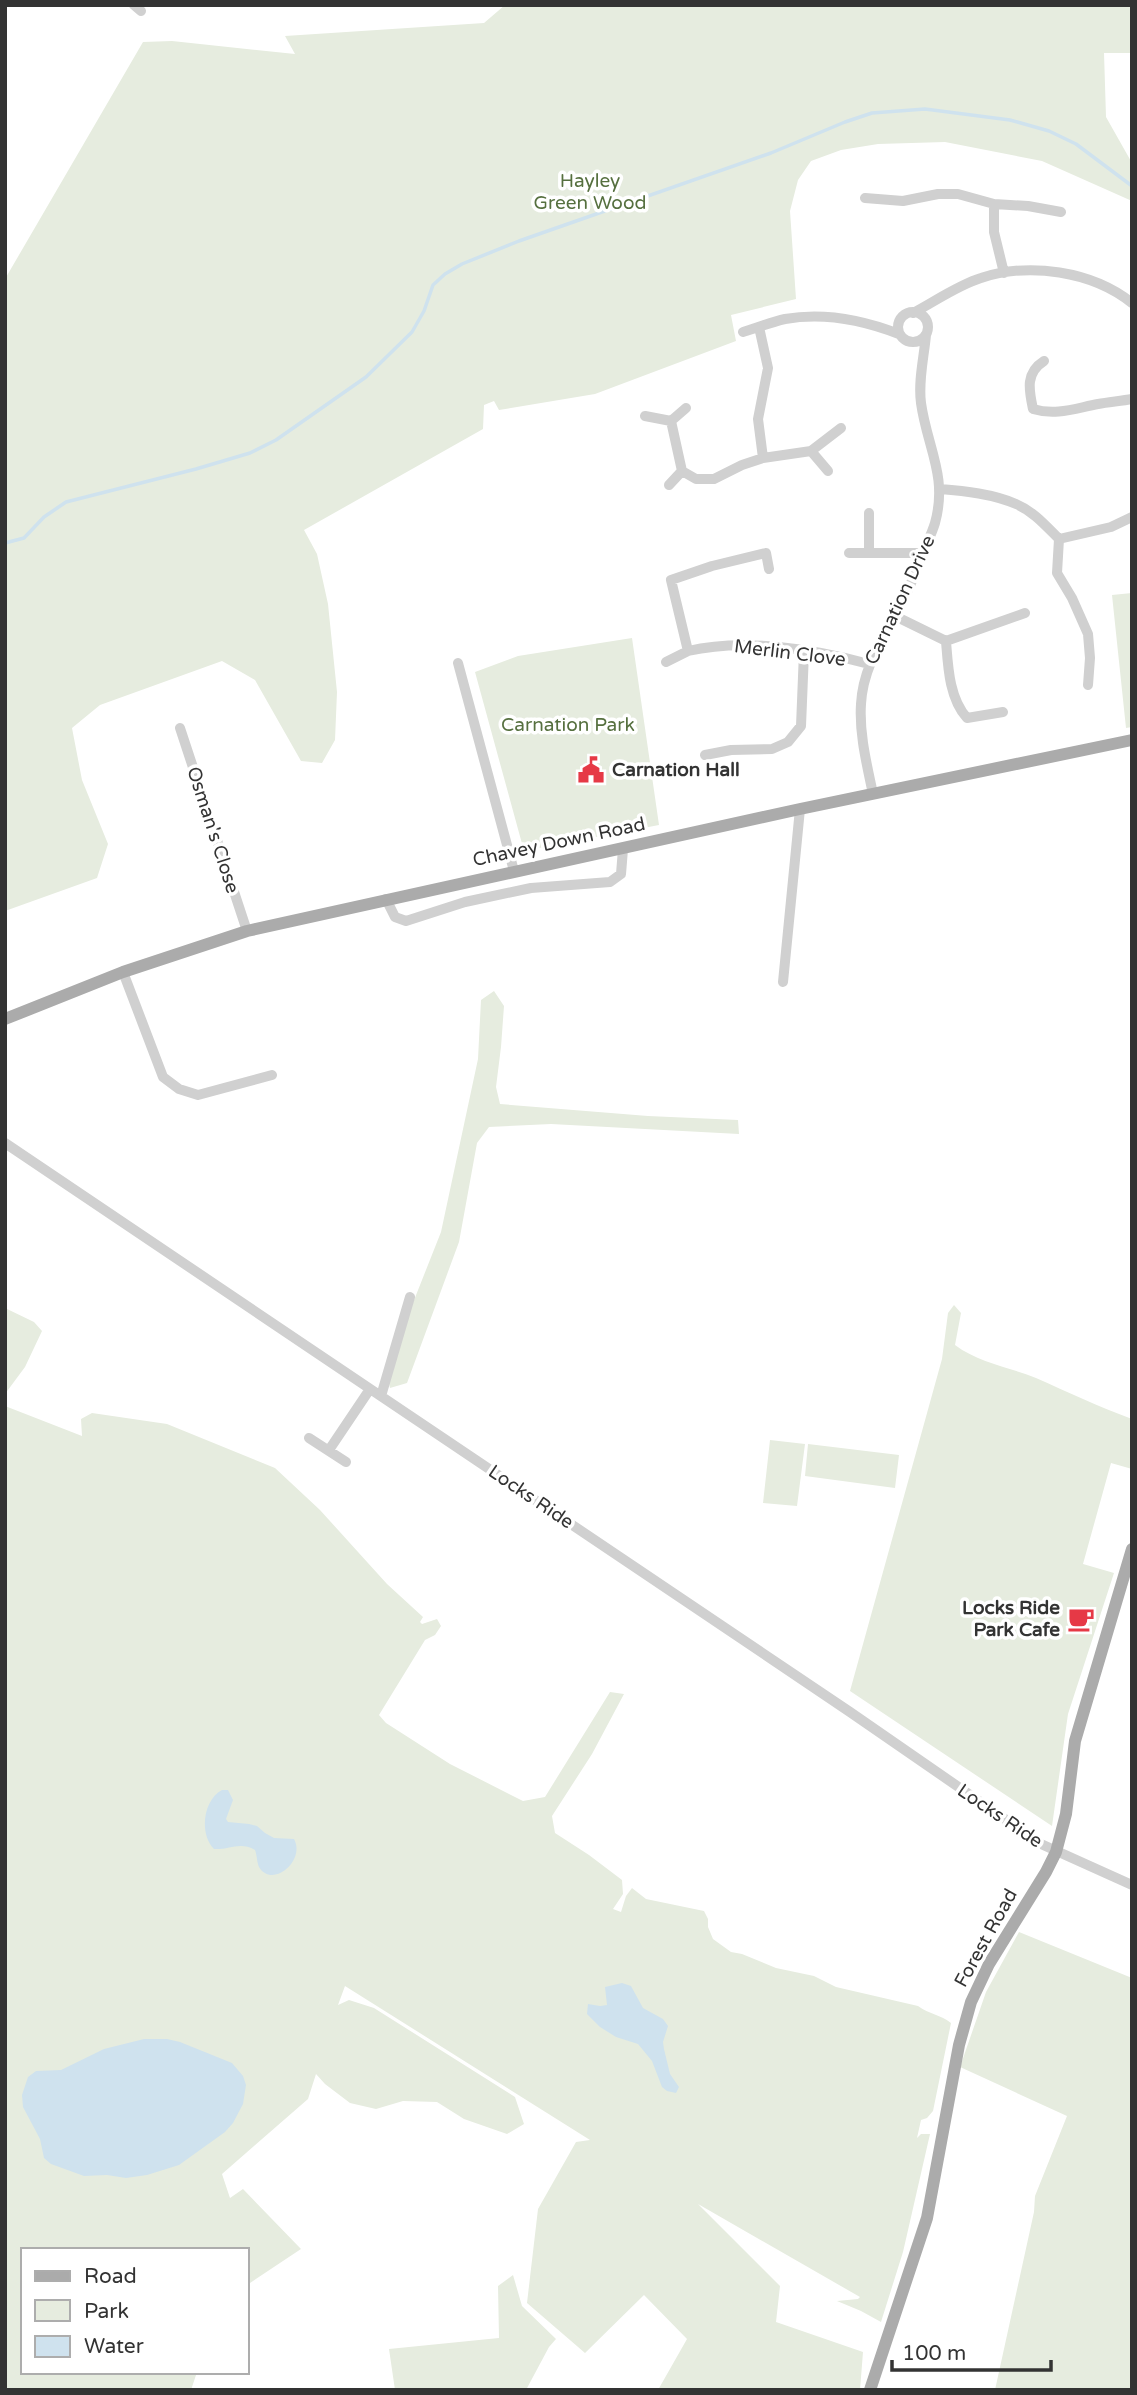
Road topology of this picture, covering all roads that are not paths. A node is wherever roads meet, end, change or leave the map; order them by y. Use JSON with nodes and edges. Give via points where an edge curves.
{"nodes":[{"id":1,"x":865,"y":198,"type":"dead end"},
{"id":2,"x":994,"y":204,"type":"junction"},
{"id":3,"x":1060,"y":212,"type":"dead end"},
{"id":4,"x":1004,"y":273,"type":"junction"},
{"id":5,"x":947,"y":296,"type":"junction"},
{"id":6,"x":1132,"y":303,"type":"edge"},
{"id":7,"x":913,"y":313,"type":"junction"},
{"id":8,"x":900,"y":319,"type":"junction"},
{"id":9,"x":867,"y":323,"type":"junction"},
{"id":10,"x":928,"y":323,"type":"junction"},
{"id":11,"x":759,"y":327,"type":"junction"},
{"id":12,"x":743,"y":332,"type":"dead end"},
{"id":13,"x":926,"y":335,"type":"junction"},
{"id":14,"x":901,"y":336,"type":"junction"},
{"id":15,"x":1044,"y":361,"type":"dead end"},
{"id":16,"x":922,"y":367,"type":"junction"},
{"id":17,"x":1132,"y":399,"type":"edge"},
{"id":18,"x":685,"y":408,"type":"dead end"},
{"id":19,"x":645,"y":416,"type":"dead end"},
{"id":20,"x":671,"y":421,"type":"junction"},
{"id":21,"x":841,"y":429,"type":"dead end"},
{"id":22,"x":811,"y":451,"type":"junction"},
{"id":23,"x":763,"y":458,"type":"junction"},
{"id":24,"x":682,"y":471,"type":"junction"},
{"id":25,"x":828,"y":471,"type":"dead end"},
{"id":26,"x":669,"y":485,"type":"dead end"},
{"id":27,"x":940,"y":489,"type":"junction"},
{"id":28,"x":869,"y":513,"type":"dead end"},
{"id":29,"x":1132,"y":517,"type":"edge"},
{"id":30,"x":1059,"y":539,"type":"junction"},
{"id":31,"x":849,"y":553,"type":"dead end"},
{"id":32,"x":869,"y":553,"type":"junction"},
{"id":33,"x":922,"y":553,"type":"junction"},
{"id":34,"x":769,"y":569,"type":"dead end"},
{"id":35,"x":1025,"y":612,"type":"dead end"},
{"id":36,"x":895,"y":616,"type":"junction"},
{"id":37,"x":946,"y":641,"type":"junction"},
{"id":38,"x":688,"y":651,"type":"junction"},
{"id":39,"x":804,"y":652,"type":"junction"},
{"id":40,"x":666,"y":662,"type":"dead end"},
{"id":41,"x":458,"y":663,"type":"dead end"},
{"id":42,"x":869,"y":664,"type":"junction"},
{"id":43,"x":1088,"y":685,"type":"dead end"},
{"id":44,"x":1003,"y":712,"type":"dead end"},
{"id":45,"x":180,"y":728,"type":"dead end"},
{"id":46,"x":1132,"y":740,"type":"edge"},
{"id":47,"x":705,"y":755,"type":"dead end"},
{"id":48,"x":873,"y":794,"type":"junction"},
{"id":49,"x":800,"y":809,"type":"junction"},
{"id":50,"x":623,"y":849,"type":"junction"},
{"id":51,"x":514,"y":871,"type":"junction"},
{"id":52,"x":386,"y":899,"type":"junction"},
{"id":53,"x":247,"y":931,"type":"junction"},
{"id":54,"x":123,"y":972,"type":"junction"},
{"id":55,"x":783,"y":982,"type":"dead end"},
{"id":56,"x":5,"y":1019,"type":"edge"},
{"id":57,"x":272,"y":1076,"type":"dead end"},
{"id":58,"x":5,"y":1143,"type":"edge"},
{"id":59,"x":410,"y":1297,"type":"dead end"},
{"id":60,"x":370,"y":1389,"type":"junction"},
{"id":61,"x":382,"y":1396,"type":"junction"},
{"id":62,"x":309,"y":1437,"type":"dead end"},
{"id":63,"x":329,"y":1450,"type":"junction"},
{"id":64,"x":345,"y":1462,"type":"dead end"},
{"id":65,"x":1132,"y":1549,"type":"edge"},
{"id":66,"x":1056,"y":1852,"type":"junction"},
{"id":67,"x":1132,"y":1885,"type":"edge"},
{"id":68,"x":870,"y":2390,"type":"edge"}],
"edges":[{"from":1,"to":2,"type":"street","via":[[903,201],[958,194]]},
{"from":2,"to":3,"type":"street"},
{"from":2,"to":4,"type":"street","via":[[994,232]]},
{"from":4,"to":5,"type":"street","name":"Carnation Drive","via":[[981,278]]},
{"from":4,"to":6,"type":"street","name":"Carnation Drive","via":[[1036,271],[1084,278]]},
{"from":5,"to":7,"type":"street","name":"Carnation Drive"},
{"from":5,"to":10,"type":"street","name":"Carnation Drive"},
{"from":7,"to":8,"type":"street","name":"Carnation Drive"},
{"from":7,"to":10,"type":"street","via":[[922,314]]},
{"from":8,"to":9,"type":"street","name":"Carnation Drive"},
{"from":8,"to":14,"type":"street"},
{"from":9,"to":11,"type":"street","via":[[823,316]]},
{"from":9,"to":14,"type":"street"},
{"from":10,"to":13,"type":"street","name":"Carnation Drive"},
{"from":11,"to":12,"type":"street"},
{"from":11,"to":23,"type":"street","via":[[768,368],[758,419]]},
{"from":13,"to":14,"type":"street","via":[[916,341]]},
{"from":13,"to":16,"type":"street","name":"Carnation Drive"},
{"from":14,"to":16,"type":"street","via":[[915,348]]},
{"from":15,"to":17,"type":"street","via":[[1029,380],[1033,409],[1065,412]]},
{"from":16,"to":27,"type":"street","name":"Carnation Drive","via":[[924,423]]},
{"from":18,"to":20,"type":"street"},
{"from":19,"to":20,"type":"street"},
{"from":20,"to":24,"type":"street"},
{"from":21,"to":22,"type":"street"},
{"from":22,"to":23,"type":"street"},
{"from":22,"to":25,"type":"street"},
{"from":23,"to":24,"type":"street","via":[[714,479],[696,480]]},
{"from":24,"to":26,"type":"street"},
{"from":27,"to":30,"type":"street","via":[[1016,504]]},
{"from":27,"to":33,"type":"street","name":"Carnation Drive","via":[[935,523]]},
{"from":28,"to":32,"type":"street"},
{"from":29,"to":30,"type":"street","via":[[1111,527]]},
{"from":30,"to":43,"type":"street","via":[[1057,573],[1088,634]]},
{"from":31,"to":32,"type":"street"},
{"from":32,"to":33,"type":"street"},
{"from":33,"to":36,"type":"street","name":"Carnation Drive"},
{"from":34,"to":38,"type":"street","via":[[766,553],[671,580]]},
{"from":35,"to":37,"type":"street"},
{"from":36,"to":37,"type":"street"},
{"from":36,"to":42,"type":"street","name":"Carnation Drive"},
{"from":37,"to":44,"type":"street","via":[[948,671],[960,711],[967,718]]},
{"from":38,"to":39,"type":"street","name":"Merlin Clove","via":[[712,645]]},
{"from":38,"to":40,"type":"street","name":"Merlin Clove"},
{"from":39,"to":42,"type":"street","name":"Merlin Clove"},
{"from":39,"to":47,"type":"street","via":[[801,726],[788,742],[772,749]]},
{"from":41,"to":51,"type":"street"},
{"from":42,"to":48,"type":"street","name":"Carnation Drive","via":[[861,704],[863,746]]},
{"from":45,"to":53,"type":"street","name":"Osman's Close"},
{"from":46,"to":48,"type":"main road","name":"Chavey Down Road"},
{"from":48,"to":49,"type":"main road","name":"Chavey Down Road"},
{"from":49,"to":50,"type":"main road","name":"Chavey Down Road"},
{"from":49,"to":55,"type":"street"},
{"from":50,"to":51,"type":"main road","name":"Chavey Down Road"},
{"from":50,"to":52,"type":"street","via":[[621,874],[610,882],[531,888],[464,902],[406,921],[396,916]]},
{"from":51,"to":52,"type":"main road","name":"Chavey Down Road"},
{"from":52,"to":53,"type":"main road","name":"Chavey Down Road"},
{"from":53,"to":54,"type":"main road","name":"Chavey Down Road"},
{"from":54,"to":56,"type":"main road","name":"Chavey Down Road"},
{"from":54,"to":57,"type":"street","via":[[163,1077],[179,1089],[198,1095]]},
{"from":58,"to":60,"type":"street","name":"Locks Ride"},
{"from":59,"to":61,"type":"street"},
{"from":60,"to":61,"type":"street","name":"Locks Ride"},
{"from":60,"to":63,"type":"street"},
{"from":61,"to":66,"type":"street","name":"Locks Ride"},
{"from":62,"to":63,"type":"street"},
{"from":63,"to":64,"type":"street"},
{"from":65,"to":66,"type":"main road","name":"Forest Road","via":[[1075,1741]]},
{"from":66,"to":67,"type":"street","name":"Locks Ride"},
{"from":66,"to":68,"type":"main road","name":"Forest Road","via":[[971,2002],[927,2218]]}]}
